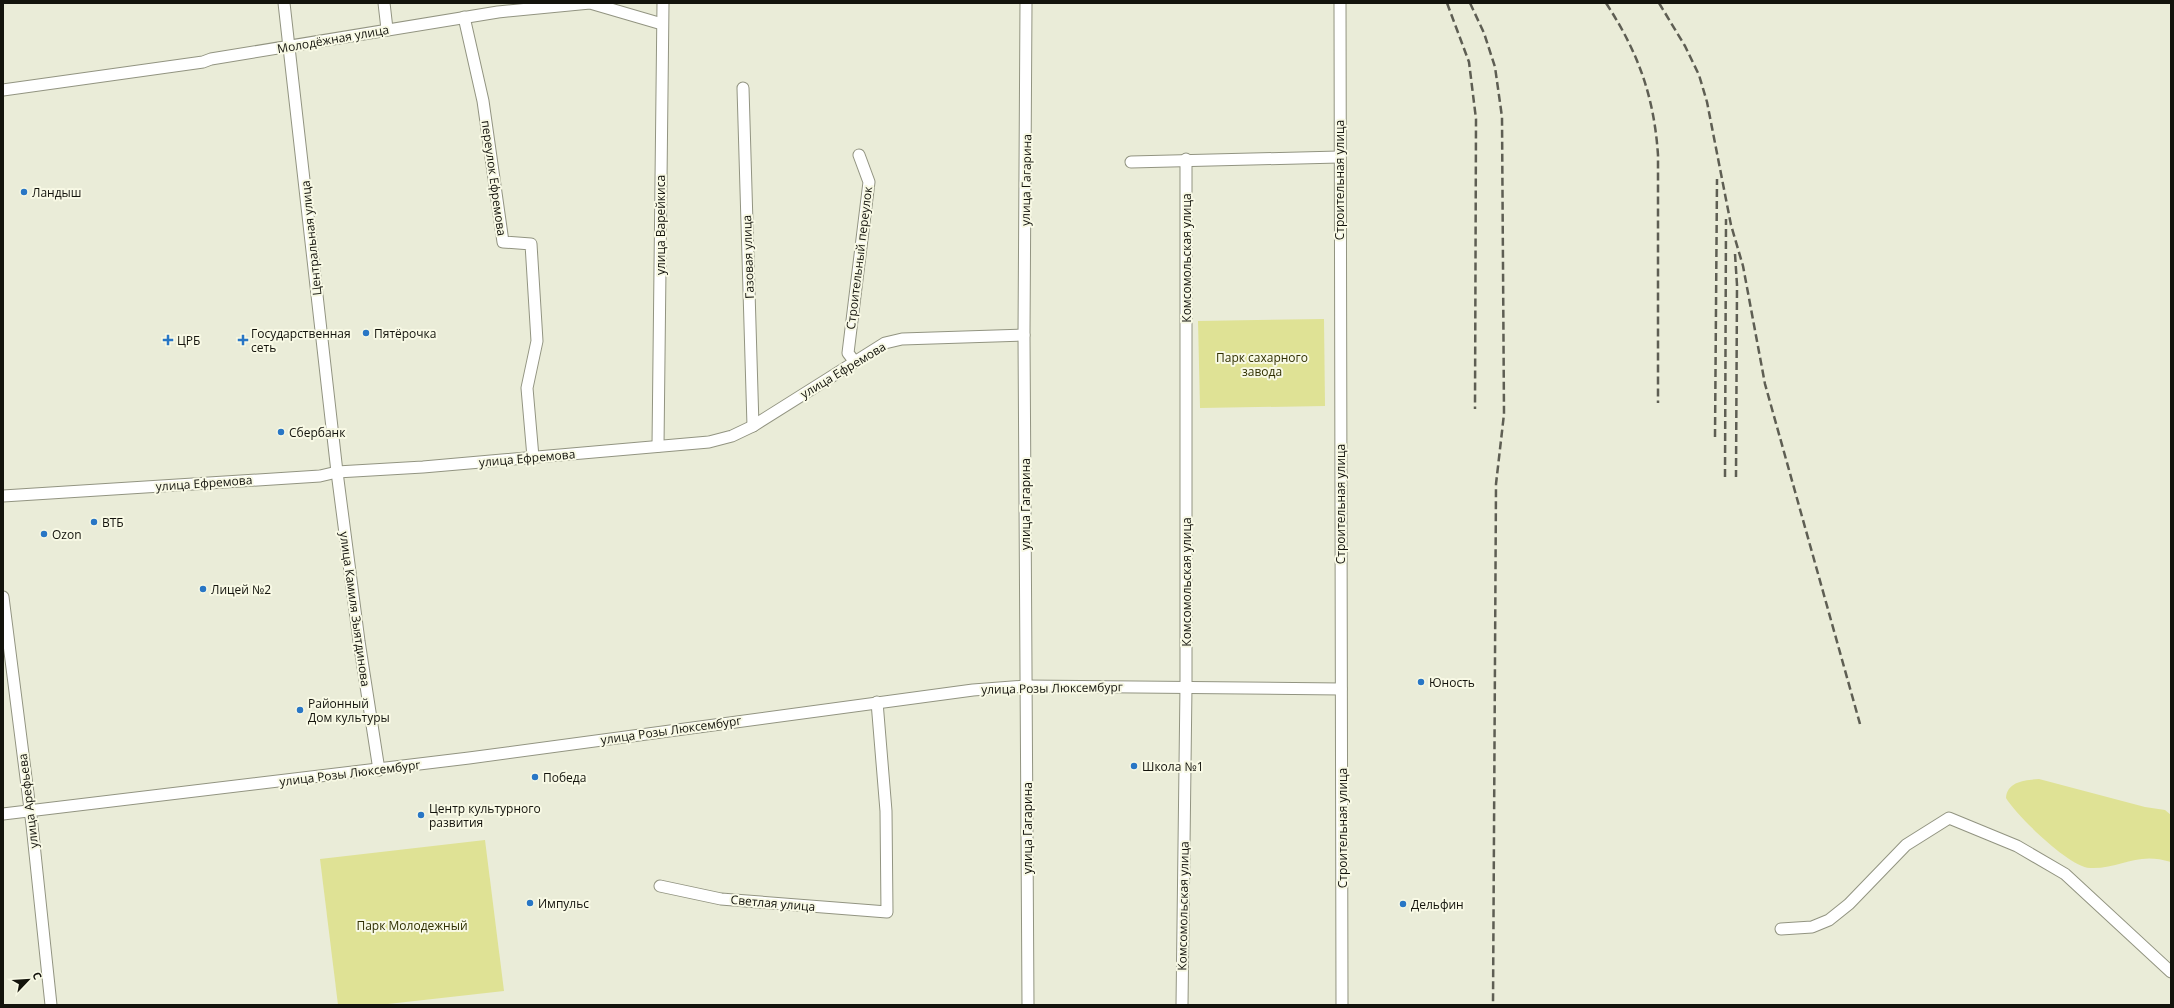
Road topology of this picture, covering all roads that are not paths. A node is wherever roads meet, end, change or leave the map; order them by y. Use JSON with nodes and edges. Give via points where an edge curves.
{"nodes":[{"id":1,"x":284,"y":3,"type":"edge"},
{"id":2,"x":384,"y":3,"type":"edge"},
{"id":3,"x":663,"y":3,"type":"edge"},
{"id":4,"x":1026,"y":3,"type":"edge"},
{"id":5,"x":1340,"y":3,"type":"edge"},
{"id":6,"x":547,"y":5,"type":"edge"},
{"id":7,"x":497,"y":7,"type":"edge"},
{"id":8,"x":464,"y":17,"type":"junction"},
{"id":9,"x":662,"y":24,"type":"junction"},
{"id":10,"x":387,"y":29,"type":"junction"},
{"id":11,"x":289,"y":47,"type":"junction"},
{"id":12,"x":743,"y":88,"type":"dead end"},
{"id":13,"x":3,"y":90,"type":"edge"},
{"id":14,"x":859,"y":155,"type":"dead end"},
{"id":15,"x":1339,"y":157,"type":"junction"},
{"id":16,"x":1186,"y":160,"type":"junction"},
{"id":17,"x":1131,"y":162,"type":"dead end"},
{"id":18,"x":1024,"y":335,"type":"junction"},
{"id":19,"x":854,"y":361,"type":"junction"},
{"id":20,"x":753,"y":426,"type":"junction"},
{"id":21,"x":658,"y":446,"type":"junction"},
{"id":22,"x":532,"y":457,"type":"junction"},
{"id":23,"x":337,"y":472,"type":"junction"},
{"id":24,"x":3,"y":496,"type":"edge"},
{"id":25,"x":3,"y":597,"type":"edge"},
{"id":26,"x":1026,"y":686,"type":"junction"},
{"id":27,"x":1186,"y":686,"type":"junction"},
{"id":28,"x":1341,"y":689,"type":"junction"},
{"id":29,"x":876,"y":702,"type":"junction"},
{"id":30,"x":379,"y":770,"type":"junction"},
{"id":31,"x":29,"y":810,"type":"junction"},
{"id":32,"x":3,"y":814,"type":"edge"},
{"id":33,"x":660,"y":886,"type":"dead end"},
{"id":34,"x":1781,"y":929,"type":"dead end"},
{"id":35,"x":2171,"y":972,"type":"edge"},
{"id":36,"x":51,"y":1005,"type":"edge"},
{"id":37,"x":1028,"y":1005,"type":"edge"},
{"id":38,"x":1182,"y":1005,"type":"edge"},
{"id":39,"x":1342,"y":1005,"type":"edge"}],
"edges":[{"from":1,"to":11,"type":"street","name":"Центральная улица"},
{"from":2,"to":10,"type":"street"},
{"from":3,"to":9,"type":"street","name":"улица Варейкиса"},
{"from":4,"to":18,"type":"street","name":"улица Гагарина"},
{"from":5,"to":15,"type":"street","name":"Строительная улица"},
{"from":6,"to":7,"type":"street","name":"Молодёжная улица"},
{"from":6,"to":9,"type":"street","name":"Молодёжная улица","via":[[590,3]]},
{"from":7,"to":8,"type":"street","name":"Молодёжная улица"},
{"from":8,"to":10,"type":"street","name":"Молодёжная улица"},
{"from":8,"to":22,"type":"street","name":"переулок Ефремова","via":[[483,101],[503,242],[531,244],[537,341],[527,388]]},
{"from":9,"to":21,"type":"street","name":"улица Варейкиса"},
{"from":10,"to":11,"type":"street","name":"Молодёжная улица"},
{"from":11,"to":13,"type":"street","name":"Молодёжная улица","via":[[203,62]]},
{"from":11,"to":23,"type":"street","name":"Центральная улица"},
{"from":12,"to":20,"type":"street","name":"Газовая улица"},
{"from":14,"to":19,"type":"street","name":"Строительный переулок","via":[[869,182],[848,353]]},
{"from":15,"to":16,"type":"street"},
{"from":15,"to":28,"type":"street","name":"Строительная улица"},
{"from":16,"to":17,"type":"street"},
{"from":16,"to":27,"type":"street","name":"Комсомольская улица"},
{"from":18,"to":19,"type":"street","name":"улица Ефремова","via":[[902,338],[885,343]]},
{"from":18,"to":26,"type":"street","name":"улица Гагарина"},
{"from":19,"to":20,"type":"street","name":"улица Ефремова"},
{"from":20,"to":21,"type":"street","name":"улица Ефремова","via":[[732,436],[709,442]]},
{"from":21,"to":22,"type":"street","name":"улица Ефремова"},
{"from":22,"to":23,"type":"street","name":"улица Ефремова"},
{"from":23,"to":24,"type":"street","name":"улица Ефремова","via":[[320,476]]},
{"from":23,"to":30,"type":"street","name":"улица Камиля Зыятдинова","via":[[358,641]]},
{"from":25,"to":31,"type":"street","name":"улица Арефьева"},
{"from":26,"to":27,"type":"street","name":"улица Розы Люксембург"},
{"from":26,"to":29,"type":"street","name":"улица Розы Люксембург"},
{"from":26,"to":37,"type":"street","name":"улица Гагарина"},
{"from":27,"to":28,"type":"street","name":"улица Розы Люксембург"},
{"from":27,"to":38,"type":"street","name":"Комсомольская улица"},
{"from":28,"to":39,"type":"street","name":"Строительная улица"},
{"from":29,"to":30,"type":"street","name":"улица Розы Люксембург"},
{"from":29,"to":33,"type":"street","name":"Светлая улица","via":[[886,811],[887,912],[720,899]]},
{"from":30,"to":31,"type":"street","name":"улица Розы Люксембург"},
{"from":31,"to":32,"type":"street","name":"улица Розы Люксембург"},
{"from":31,"to":36,"type":"street","name":"улица Арефьева"},
{"from":34,"to":35,"type":"street","via":[[1812,927],[1829,920],[1849,904],[1906,845],[1949,818],[2017,846],[2064,874]]}]}
